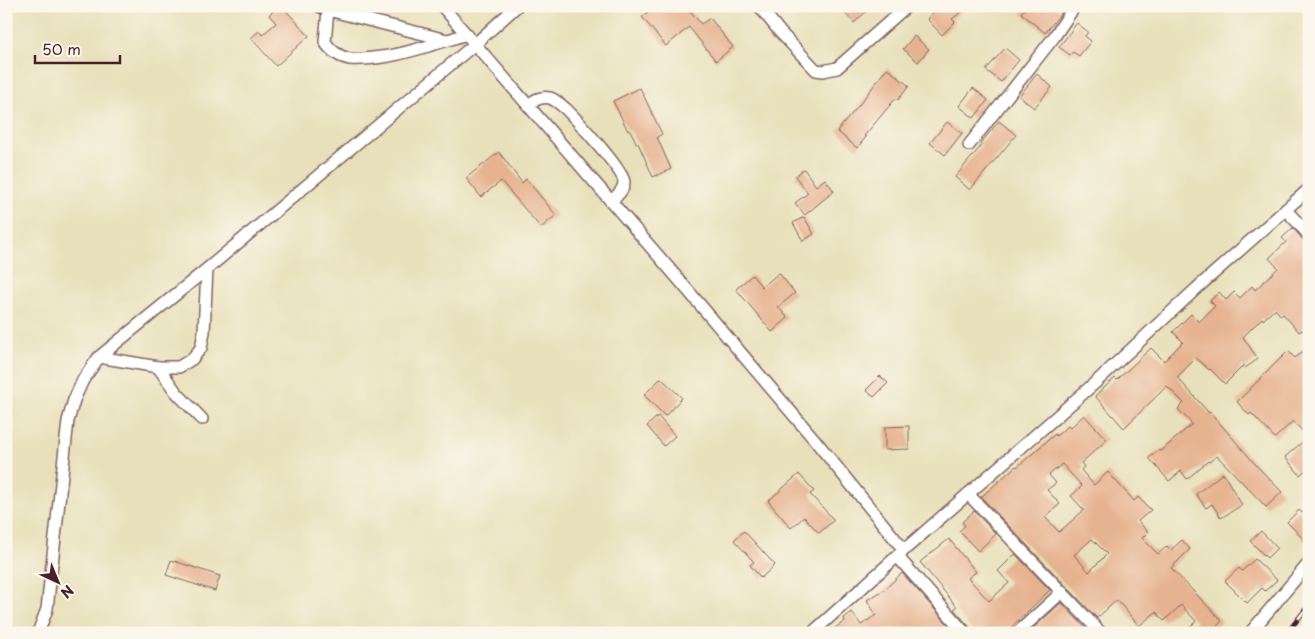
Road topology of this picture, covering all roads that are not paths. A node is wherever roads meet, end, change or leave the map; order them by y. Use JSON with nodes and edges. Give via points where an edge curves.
{"nodes":[{"id":1,"x":442,"y":6,"type":"edge"},
{"id":2,"x":517,"y":6,"type":"edge"},
{"id":3,"x":760,"y":6,"type":"edge"},
{"id":4,"x":907,"y":6,"type":"edge"},
{"id":5,"x":1075,"y":6,"type":"edge"},
{"id":6,"x":324,"y":8,"type":"edge"},
{"id":7,"x":467,"y":34,"type":"junction"},
{"id":8,"x":449,"y":40,"type":"junction"},
{"id":9,"x":475,"y":44,"type":"junction"},
{"id":10,"x":528,"y":105,"type":"junction"},
{"id":11,"x":969,"y":145,"type":"dead end"},
{"id":12,"x":1309,"y":189,"type":"edge"},
{"id":13,"x":611,"y":201,"type":"junction"},
{"id":14,"x":1286,"y":210,"type":"junction"},
{"id":15,"x":1309,"y":235,"type":"edge"},
{"id":16,"x":206,"y":269,"type":"junction"},
{"id":17,"x":99,"y":358,"type":"junction"},
{"id":18,"x":158,"y":367,"type":"junction"},
{"id":19,"x":202,"y":419,"type":"dead end"},
{"id":20,"x":968,"y":494,"type":"junction"},
{"id":21,"x":900,"y":553,"type":"junction"},
{"id":22,"x":1309,"y":563,"type":"edge"},
{"id":23,"x":1062,"y":592,"type":"junction"},
{"id":24,"x":38,"y":633,"type":"edge"},
{"id":25,"x":812,"y":633,"type":"edge"},
{"id":26,"x":965,"y":633,"type":"edge"},
{"id":27,"x":1017,"y":633,"type":"edge"},
{"id":28,"x":1101,"y":633,"type":"edge"},
{"id":29,"x":1250,"y":633,"type":"edge"}],
"edges":[{"from":1,"to":7,"type":"street"},
{"from":2,"to":9,"type":"street"},
{"from":3,"to":4,"type":"street","via":[[816,70],[823,72],[837,68]]},
{"from":5,"to":11,"type":"street"},
{"from":6,"to":8,"type":"street"},
{"from":6,"to":8,"type":"street","via":[[325,42],[337,54],[349,59],[372,59]]},
{"from":7,"to":8,"type":"street"},
{"from":7,"to":9,"type":"street"},
{"from":9,"to":10,"type":"street"},
{"from":9,"to":16,"type":"street"},
{"from":10,"to":13,"type":"street"},
{"from":10,"to":13,"type":"street","via":[[541,97],[556,101],[599,147],[623,176],[622,190]]},
{"from":12,"to":14,"type":"street"},
{"from":13,"to":21,"type":"street","via":[[814,439]]},
{"from":14,"to":15,"type":"street"},
{"from":14,"to":20,"type":"street"},
{"from":16,"to":17,"type":"street"},
{"from":16,"to":18,"type":"street","via":[[201,348],[192,359],[178,367]]},
{"from":17,"to":18,"type":"street"},
{"from":17,"to":24,"type":"street","via":[[74,400],[68,421],[47,609]]},
{"from":18,"to":19,"type":"street"},
{"from":20,"to":21,"type":"street"},
{"from":20,"to":23,"type":"street"},
{"from":21,"to":25,"type":"street"},
{"from":21,"to":26,"type":"street"},
{"from":22,"to":29,"type":"street"},
{"from":23,"to":27,"type":"street"},
{"from":23,"to":28,"type":"street"}]}
